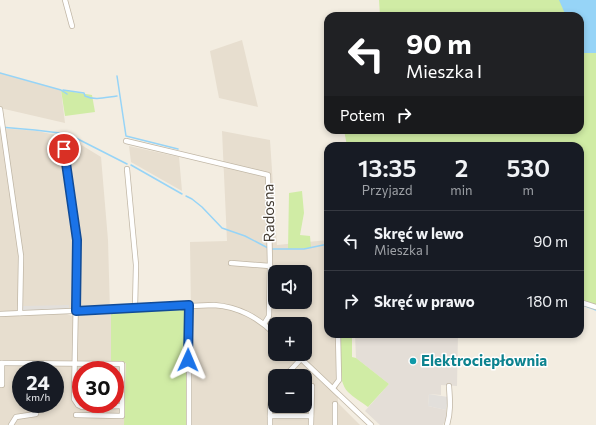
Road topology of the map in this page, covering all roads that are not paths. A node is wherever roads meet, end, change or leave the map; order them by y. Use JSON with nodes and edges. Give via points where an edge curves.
{"nodes":[{"id":1,"x":65,"y":0,"type":"edge"},
{"id":2,"x":72,"y":26,"type":"dead end"},
{"id":3,"x":0,"y":109,"type":"edge"},
{"id":4,"x":126,"y":141,"type":"dead end"},
{"id":5,"x":64,"y":149,"type":"dead end"},
{"id":6,"x":127,"y":169,"type":"dead end"},
{"id":7,"x":231,"y":263,"type":"dead end"},
{"id":8,"x":270,"y":265,"type":"edge"},
{"id":9,"x":268,"y":266,"type":"edge"},
{"id":10,"x":584,"y":303,"type":"edge"},
{"id":11,"x":189,"y":305,"type":"junction"},
{"id":12,"x":596,"y":307,"type":"edge"},
{"id":13,"x":135,"y":308,"type":"junction"},
{"id":14,"x":269,"y":309,"type":"edge"},
{"id":15,"x":76,"y":311,"type":"junction"},
{"id":16,"x":20,"y":313,"type":"junction"},
{"id":17,"x":0,"y":314,"type":"edge"},
{"id":18,"x":264,"y":324,"type":"junction"},
{"id":19,"x":268,"y":328,"type":"edge"},
{"id":20,"x":338,"y":338,"type":"edge"},
{"id":21,"x":75,"y":361,"type":"edge"},
{"id":22,"x":299,"y":361,"type":"edge"},
{"id":23,"x":303,"y":361,"type":"edge"},
{"id":24,"x":1,"y":363,"type":"edge"},
{"id":25,"x":72,"y":364,"type":"edge"},
{"id":26,"x":292,"y":369,"type":"edge"},
{"id":27,"x":0,"y":385,"type":"edge"},
{"id":28,"x":449,"y":386,"type":"dead end"},
{"id":29,"x":333,"y":388,"type":"junction"},
{"id":30,"x":335,"y":404,"type":"dead end"},
{"id":31,"x":36,"y":413,"type":"edge"},
{"id":32,"x":122,"y":413,"type":"edge"},
{"id":33,"x":311,"y":413,"type":"edge"},
{"id":34,"x":76,"y":415,"type":"dead end"},
{"id":35,"x":270,"y":416,"type":"joint"},
{"id":36,"x":311,"y":416,"type":"junction"},
{"id":37,"x":10,"y":425,"type":"edge"},
{"id":38,"x":189,"y":425,"type":"edge"},
{"id":39,"x":270,"y":425,"type":"edge"},
{"id":40,"x":311,"y":425,"type":"edge"},
{"id":41,"x":335,"y":425,"type":"edge"},
{"id":42,"x":371,"y":425,"type":"edge"},
{"id":43,"x":447,"y":425,"type":"edge"}],
"edges":[{"from":1,"to":2,"type":"street"},
{"from":3,"to":16,"type":"street","via":[[21,256]]},
{"from":4,"to":8,"type":"street","name":"Radosna","via":[[268,175]]},
{"from":5,"to":15,"type":"street","via":[[77,240]]},
{"from":6,"to":13,"type":"street","via":[[136,265]]},
{"from":7,"to":9,"type":"street"},
{"from":10,"to":12,"type":"street"},
{"from":11,"to":13,"type":"street"},
{"from":11,"to":18,"type":"street","via":[[232,307],[248,313]]},
{"from":11,"to":38,"type":"street"},
{"from":13,"to":15,"type":"street"},
{"from":14,"to":18,"type":"street","name":"Radosna","via":[[269,316]]},
{"from":15,"to":16,"type":"street"},
{"from":15,"to":21,"type":"street"},
{"from":16,"to":17,"type":"street"},
{"from":18,"to":19,"type":"street"},
{"from":20,"to":29,"type":"street","via":[[339,380]]},
{"from":22,"to":26,"type":"street"},
{"from":23,"to":29,"type":"street"},
{"from":24,"to":25,"type":"street"},
{"from":24,"to":27,"type":"street"},
{"from":28,"to":43,"type":"street","via":[[451,406]]},
{"from":29,"to":42,"type":"street"},
{"from":30,"to":41,"type":"street"},
{"from":31,"to":37,"type":"street","via":[[16,417]]},
{"from":32,"to":34,"type":"street","via":[[122,416]]},
{"from":33,"to":36,"type":"street"},
{"from":35,"to":36,"type":"street"},
{"from":35,"to":39,"type":"street"},
{"from":36,"to":40,"type":"street"}]}
